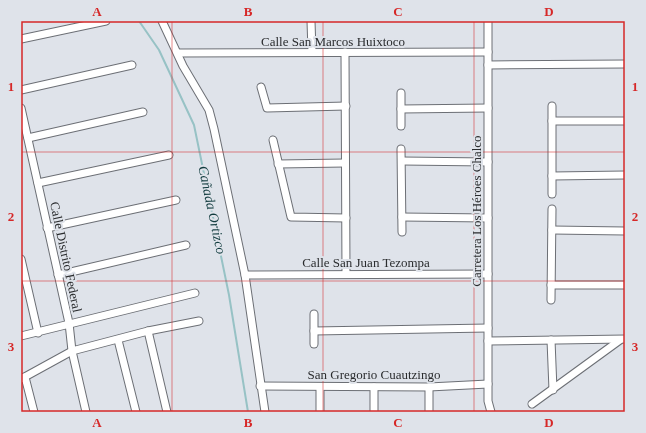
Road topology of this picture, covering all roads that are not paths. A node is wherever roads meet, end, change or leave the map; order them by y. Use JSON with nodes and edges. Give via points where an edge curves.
{"nodes":[{"id":1,"x":106,"y":21,"type":"edge"},
{"id":2,"x":162,"y":21,"type":"edge"},
{"id":3,"x":312,"y":21,"type":"edge"},
{"id":4,"x":488,"y":21,"type":"edge"},
{"id":5,"x":21,"y":39,"type":"edge"},
{"id":6,"x":312,"y":52,"type":"junction"},
{"id":7,"x":345,"y":52,"type":"junction"},
{"id":8,"x":488,"y":52,"type":"junction"},
{"id":9,"x":178,"y":53,"type":"junction"},
{"id":10,"x":625,"y":64,"type":"edge"},
{"id":11,"x":132,"y":65,"type":"dead end"},
{"id":12,"x":488,"y":65,"type":"junction"},
{"id":13,"x":261,"y":87,"type":"dead end"},
{"id":14,"x":21,"y":90,"type":"edge"},
{"id":15,"x":401,"y":93,"type":"dead end"},
{"id":16,"x":346,"y":106,"type":"junction"},
{"id":17,"x":552,"y":106,"type":"dead end"},
{"id":18,"x":21,"y":108,"type":"edge"},
{"id":19,"x":488,"y":108,"type":"junction"},
{"id":20,"x":401,"y":109,"type":"junction"},
{"id":21,"x":143,"y":112,"type":"dead end"},
{"id":22,"x":552,"y":121,"type":"junction"},
{"id":23,"x":625,"y":121,"type":"edge"},
{"id":24,"x":401,"y":126,"type":"dead end"},
{"id":25,"x":28,"y":138,"type":"junction"},
{"id":26,"x":273,"y":140,"type":"dead end"},
{"id":27,"x":401,"y":149,"type":"dead end"},
{"id":28,"x":169,"y":155,"type":"dead end"},
{"id":29,"x":402,"y":161,"type":"junction"},
{"id":30,"x":488,"y":162,"type":"junction"},
{"id":31,"x":346,"y":163,"type":"junction"},
{"id":32,"x":278,"y":164,"type":"junction"},
{"id":33,"x":625,"y":175,"type":"edge"},
{"id":34,"x":552,"y":176,"type":"junction"},
{"id":35,"x":38,"y":183,"type":"junction"},
{"id":36,"x":552,"y":194,"type":"dead end"},
{"id":37,"x":176,"y":200,"type":"dead end"},
{"id":38,"x":552,"y":209,"type":"dead end"},
{"id":39,"x":402,"y":217,"type":"junction"},
{"id":40,"x":346,"y":218,"type":"junction"},
{"id":41,"x":488,"y":218,"type":"junction"},
{"id":42,"x":47,"y":228,"type":"junction"},
{"id":43,"x":552,"y":230,"type":"junction"},
{"id":44,"x":625,"y":231,"type":"edge"},
{"id":45,"x":402,"y":232,"type":"dead end"},
{"id":46,"x":186,"y":245,"type":"dead end"},
{"id":47,"x":21,"y":259,"type":"edge"},
{"id":48,"x":346,"y":274,"type":"junction"},
{"id":49,"x":488,"y":274,"type":"junction"},
{"id":50,"x":58,"y":275,"type":"junction"},
{"id":51,"x":244,"y":275,"type":"junction"},
{"id":52,"x":551,"y":285,"type":"junction"},
{"id":53,"x":625,"y":285,"type":"edge"},
{"id":54,"x":195,"y":293,"type":"dead end"},
{"id":55,"x":551,"y":300,"type":"dead end"},
{"id":56,"x":314,"y":314,"type":"dead end"},
{"id":57,"x":199,"y":321,"type":"dead end"},
{"id":58,"x":68,"y":323,"type":"junction"},
{"id":59,"x":488,"y":328,"type":"junction"},
{"id":60,"x":148,"y":331,"type":"junction"},
{"id":61,"x":314,"y":331,"type":"junction"},
{"id":62,"x":38,"y":333,"type":"junction"},
{"id":63,"x":21,"y":336,"type":"edge"},
{"id":64,"x":118,"y":340,"type":"junction"},
{"id":65,"x":551,"y":340,"type":"junction"},
{"id":66,"x":623,"y":340,"type":"edge"},
{"id":67,"x":488,"y":341,"type":"junction"},
{"id":68,"x":314,"y":344,"type":"dead end"},
{"id":69,"x":72,"y":351,"type":"junction"},
{"id":70,"x":23,"y":378,"type":"edge"},
{"id":71,"x":488,"y":384,"type":"junction"},
{"id":72,"x":260,"y":386,"type":"junction"},
{"id":73,"x":320,"y":387,"type":"junction"},
{"id":74,"x":374,"y":387,"type":"junction"},
{"id":75,"x":429,"y":387,"type":"junction"},
{"id":76,"x":553,"y":390,"type":"junction"},
{"id":77,"x":488,"y":401,"type":"junction"},
{"id":78,"x":532,"y":404,"type":"dead end"},
{"id":79,"x":34,"y":412,"type":"edge"},
{"id":80,"x":86,"y":412,"type":"edge"},
{"id":81,"x":136,"y":412,"type":"edge"},
{"id":82,"x":168,"y":412,"type":"edge"},
{"id":83,"x":265,"y":412,"type":"edge"},
{"id":84,"x":320,"y":412,"type":"edge"},
{"id":85,"x":374,"y":412,"type":"edge"},
{"id":86,"x":429,"y":412,"type":"edge"},
{"id":87,"x":485,"y":412,"type":"edge"},
{"id":88,"x":491,"y":412,"type":"edge"}],
"edges":[{"from":1,"to":5,"type":"street"},
{"from":2,"to":9,"type":"street"},
{"from":3,"to":6,"type":"street"},
{"from":4,"to":8,"type":"street","name":"Carretera Los Héroes Chalco"},
{"from":6,"to":7,"type":"street","name":"Calle San Marcos Huixtoco"},
{"from":6,"to":9,"type":"street","name":"Calle San Marcos Huixtoco"},
{"from":7,"to":8,"type":"street","name":"Calle San Marcos Huixtoco"},
{"from":7,"to":16,"type":"street"},
{"from":8,"to":12,"type":"street","name":"Carretera Los Héroes Chalco"},
{"from":9,"to":51,"type":"street","via":[[209,110]]},
{"from":10,"to":12,"type":"street"},
{"from":11,"to":14,"type":"street"},
{"from":12,"to":19,"type":"street","name":"Carretera Los Héroes Chalco"},
{"from":13,"to":16,"type":"street","via":[[267,108]]},
{"from":15,"to":20,"type":"street"},
{"from":16,"to":31,"type":"street"},
{"from":17,"to":22,"type":"street"},
{"from":18,"to":25,"type":"street","name":"Calle Distrito Federal"},
{"from":19,"to":20,"type":"street"},
{"from":19,"to":30,"type":"street","name":"Carretera Los Héroes Chalco"},
{"from":20,"to":24,"type":"street"},
{"from":21,"to":25,"type":"street"},
{"from":22,"to":23,"type":"street"},
{"from":22,"to":34,"type":"street"},
{"from":25,"to":35,"type":"street","name":"Calle Distrito Federal"},
{"from":26,"to":32,"type":"street"},
{"from":27,"to":29,"type":"street"},
{"from":28,"to":35,"type":"street"},
{"from":29,"to":30,"type":"street"},
{"from":29,"to":39,"type":"street"},
{"from":30,"to":41,"type":"street","name":"Carretera Los Héroes Chalco"},
{"from":31,"to":32,"type":"street"},
{"from":31,"to":40,"type":"street"},
{"from":32,"to":40,"type":"street","via":[[291,217]]},
{"from":33,"to":34,"type":"street"},
{"from":34,"to":36,"type":"street"},
{"from":35,"to":42,"type":"street","name":"Calle Distrito Federal"},
{"from":37,"to":42,"type":"street"},
{"from":38,"to":43,"type":"street"},
{"from":39,"to":41,"type":"street"},
{"from":39,"to":45,"type":"street"},
{"from":40,"to":48,"type":"street"},
{"from":41,"to":49,"type":"street","name":"Carretera Los Héroes Chalco"},
{"from":42,"to":50,"type":"street","name":"Calle Distrito Federal"},
{"from":43,"to":44,"type":"street"},
{"from":43,"to":52,"type":"street"},
{"from":46,"to":50,"type":"street"},
{"from":47,"to":62,"type":"street"},
{"from":48,"to":49,"type":"street","name":"Calle San Juan Tezompa"},
{"from":48,"to":51,"type":"street","name":"Calle San Juan Tezompa"},
{"from":49,"to":59,"type":"street","name":"Carretera Los Héroes Chalco"},
{"from":50,"to":58,"type":"street","name":"Calle Distrito Federal"},
{"from":51,"to":72,"type":"street"},
{"from":52,"to":53,"type":"street"},
{"from":52,"to":55,"type":"street"},
{"from":54,"to":58,"type":"street"},
{"from":56,"to":61,"type":"street"},
{"from":57,"to":60,"type":"street"},
{"from":58,"to":62,"type":"street"},
{"from":58,"to":69,"type":"street","name":"Calle Distrito Federal"},
{"from":59,"to":61,"type":"street"},
{"from":59,"to":67,"type":"street","name":"Carretera Los Héroes Chalco"},
{"from":60,"to":64,"type":"street"},
{"from":60,"to":82,"type":"street"},
{"from":61,"to":68,"type":"street"},
{"from":62,"to":63,"type":"street"},
{"from":64,"to":69,"type":"street"},
{"from":64,"to":81,"type":"street"},
{"from":65,"to":66,"type":"street"},
{"from":65,"to":67,"type":"street"},
{"from":65,"to":76,"type":"street"},
{"from":66,"to":76,"type":"street"},
{"from":67,"to":71,"type":"street","name":"Carretera Los Héroes Chalco"},
{"from":69,"to":70,"type":"street"},
{"from":69,"to":80,"type":"street","name":"Calle Distrito Federal"},
{"from":70,"to":79,"type":"street"},
{"from":71,"to":75,"type":"street","name":"San Gregorio Cuautzingo"},
{"from":71,"to":77,"type":"street","name":"Carretera Los Héroes Chalco"},
{"from":72,"to":73,"type":"street","name":"San Gregorio Cuautzingo"},
{"from":72,"to":83,"type":"street"},
{"from":73,"to":74,"type":"street","name":"San Gregorio Cuautzingo"},
{"from":73,"to":84,"type":"street"},
{"from":74,"to":75,"type":"street","name":"San Gregorio Cuautzingo"},
{"from":74,"to":85,"type":"street"},
{"from":75,"to":86,"type":"street"},
{"from":76,"to":78,"type":"street"},
{"from":77,"to":87,"type":"street","name":"Carretera Los Héroes Chalco"},
{"from":77,"to":88,"type":"street","name":"Carretera Los Héroes Chalco"}]}
